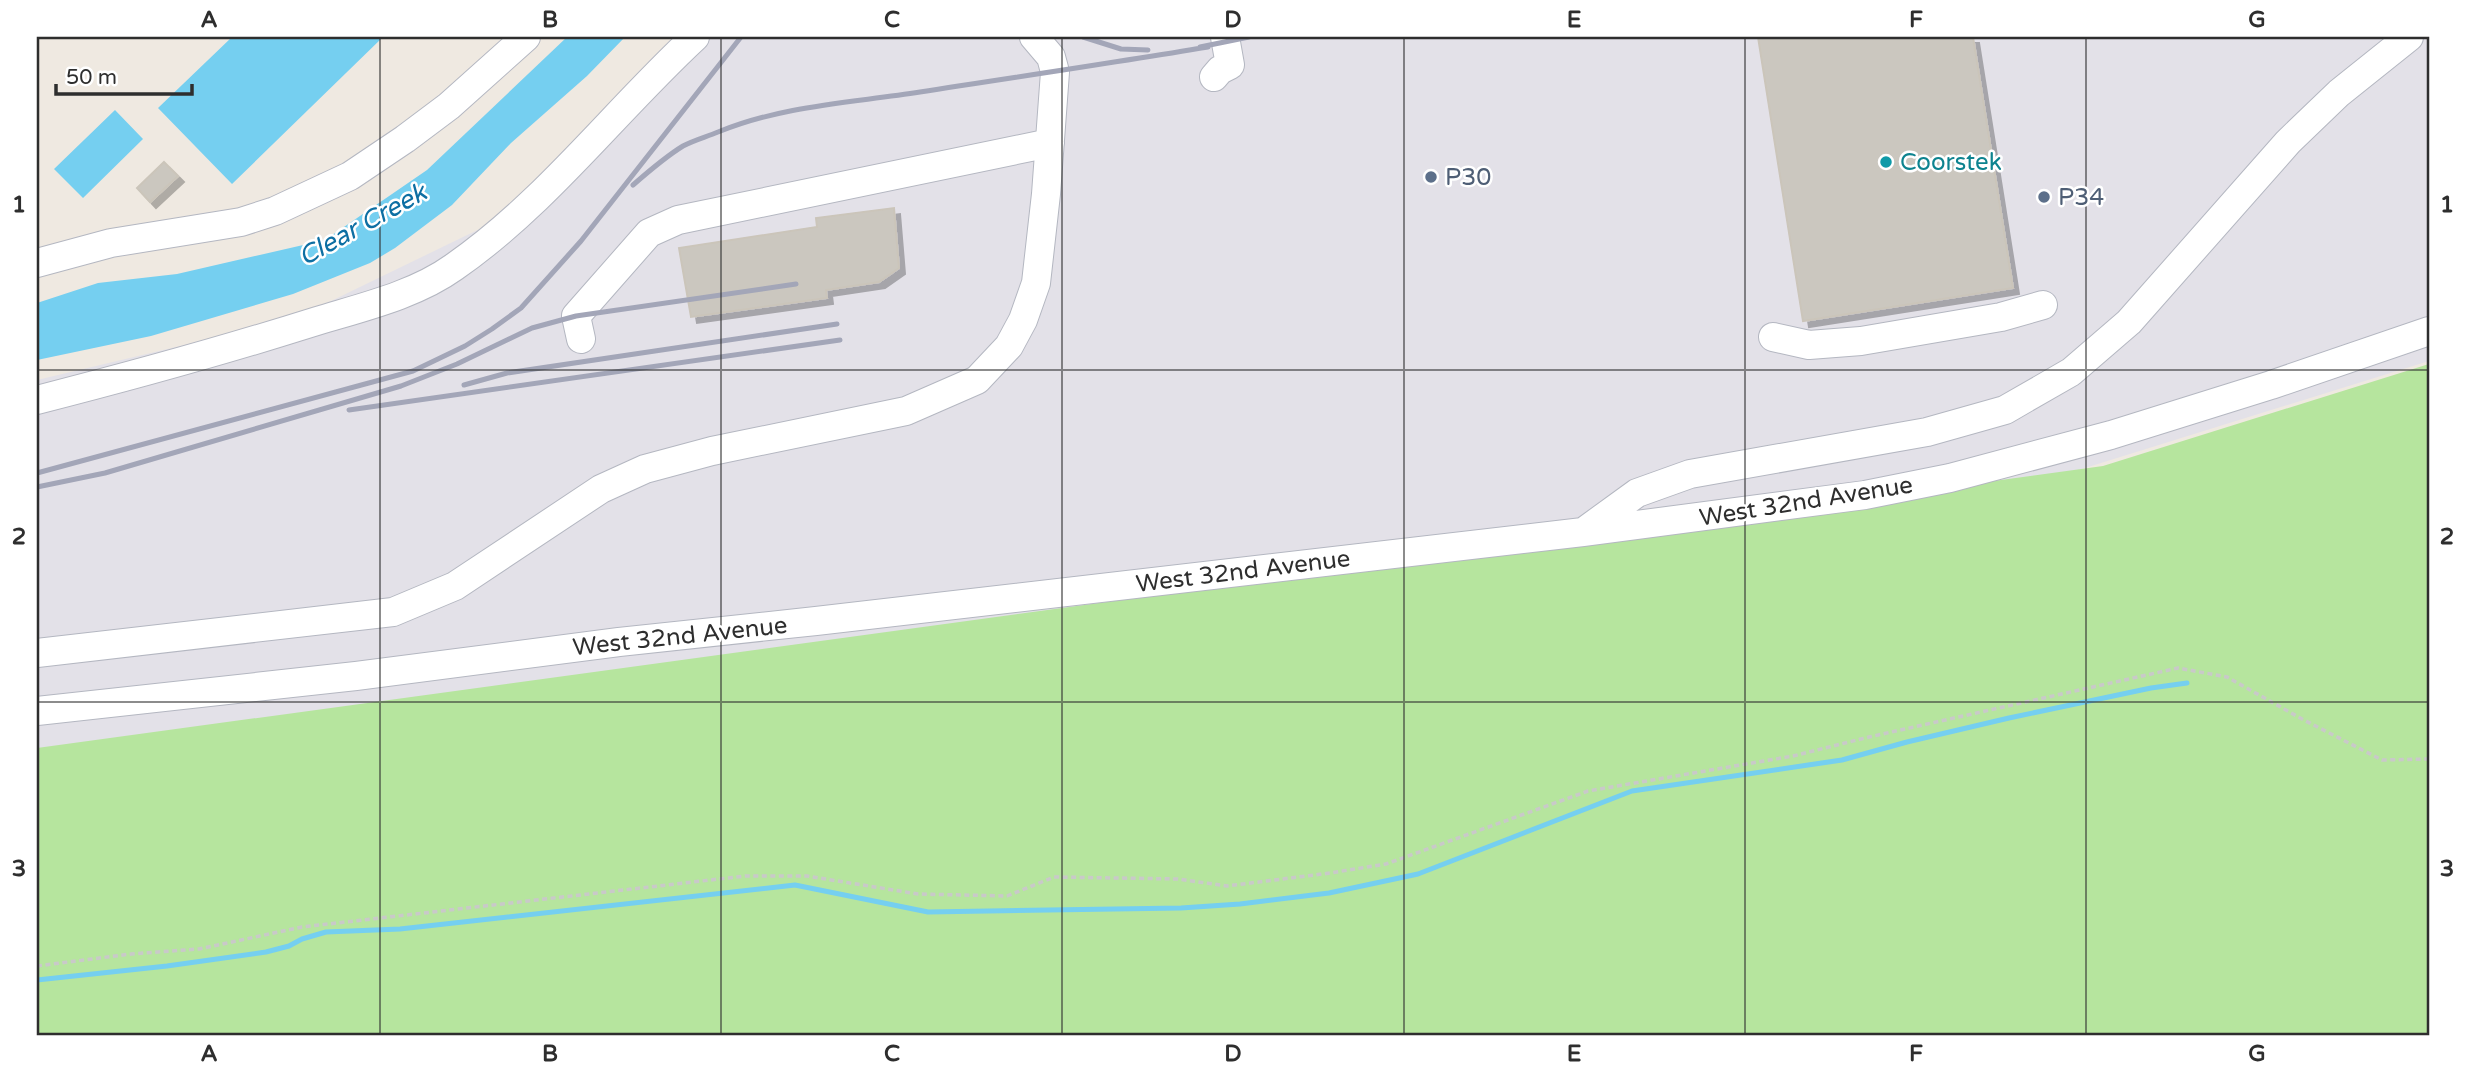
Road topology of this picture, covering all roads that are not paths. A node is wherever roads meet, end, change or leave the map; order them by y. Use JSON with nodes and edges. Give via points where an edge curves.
{"nodes":[{"id":1,"x":526,"y":37,"type":"edge"},
{"id":2,"x":695,"y":37,"type":"edge"},
{"id":3,"x":1225,"y":37,"type":"edge"},
{"id":4,"x":2409,"y":37,"type":"edge"},
{"id":5,"x":1047,"y":39,"type":"edge"},
{"id":6,"x":1214,"y":77,"type":"dead end"},
{"id":7,"x":1050,"y":143,"type":"junction"},
{"id":8,"x":37,"y":263,"type":"edge"},
{"id":9,"x":2043,"y":305,"type":"dead end"},
{"id":10,"x":2429,"y":331,"type":"edge"},
{"id":11,"x":1773,"y":337,"type":"dead end"},
{"id":12,"x":581,"y":339,"type":"dead end"},
{"id":13,"x":37,"y":400,"type":"edge"},
{"id":14,"x":1583,"y":532,"type":"junction"},
{"id":15,"x":37,"y":653,"type":"edge"},
{"id":16,"x":37,"y":711,"type":"edge"}],
"edges":[{"from":1,"to":8,"type":"street","via":[[405,139],[350,176],[275,211],[241,222],[111,243]]},
{"from":2,"to":13,"type":"street","via":[[494,237],[425,284],[275,335]]},
{"from":3,"to":6,"type":"street","via":[[1230,65]]},
{"from":4,"to":14,"type":"street","via":[[2339,93],[2288,142],[2129,322],[2071,372],[2005,410],[1927,432],[1690,474],[1637,493]]},
{"from":5,"to":7,"type":"street","via":[[1055,72]]},
{"from":7,"to":12,"type":"street","via":[[678,219],[649,233],[576,316]]},
{"from":7,"to":15,"type":"street","via":[[1036,283],[1009,346],[977,380],[906,411],[645,469],[601,489],[455,586],[393,612]]},
{"from":9,"to":11,"type":"street","via":[[2001,317],[1861,341],[1809,345]]},
{"from":10,"to":14,"type":"street","name":"West 32nd Avenue","via":[[2111,435],[1950,478],[1865,495]]},
{"from":14,"to":16,"type":"street","name":"West 32nd Avenue"}]}
